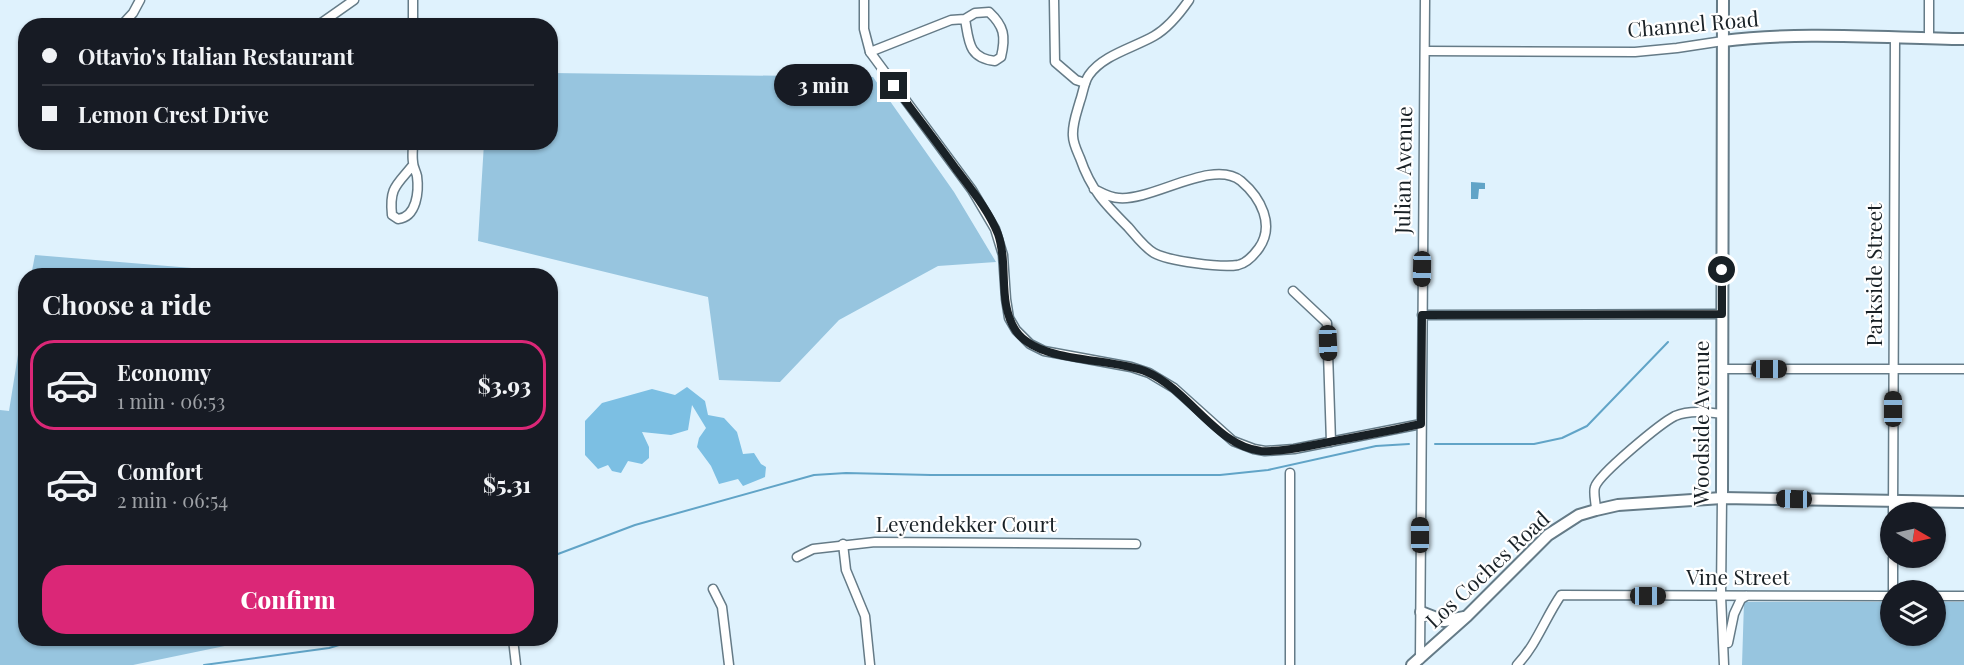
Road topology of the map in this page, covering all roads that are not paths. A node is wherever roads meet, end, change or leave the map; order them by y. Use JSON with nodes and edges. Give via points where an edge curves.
{"nodes":[{"id":1,"x":140,"y":0,"type":"edge"},
{"id":2,"x":354,"y":0,"type":"edge"},
{"id":3,"x":413,"y":0,"type":"edge"},
{"id":4,"x":864,"y":0,"type":"edge"},
{"id":5,"x":1054,"y":0,"type":"edge"},
{"id":6,"x":1189,"y":0,"type":"edge"},
{"id":7,"x":1425,"y":0,"type":"edge"},
{"id":8,"x":1723,"y":0,"type":"edge"},
{"id":9,"x":1929,"y":0,"type":"edge"},
{"id":10,"x":128,"y":18,"type":"edge"},
{"id":11,"x":328,"y":18,"type":"edge"},
{"id":12,"x":413,"y":18,"type":"edge"},
{"id":13,"x":965,"y":19,"type":"junction"},
{"id":14,"x":1895,"y":37,"type":"junction"},
{"id":15,"x":1929,"y":39,"type":"junction"},
{"id":16,"x":1964,"y":39,"type":"edge"},
{"id":17,"x":1723,"y":41,"type":"junction"},
{"id":18,"x":1426,"y":51,"type":"junction"},
{"id":19,"x":870,"y":52,"type":"junction"},
{"id":20,"x":1085,"y":83,"type":"junction"},
{"id":21,"x":412,"y":150,"type":"edge"},
{"id":22,"x":412,"y":165,"type":"junction"},
{"id":23,"x":1094,"y":189,"type":"junction"},
{"id":24,"x":1293,"y":291,"type":"dead end"},
{"id":25,"x":1722,"y":314,"type":"junction"},
{"id":26,"x":1422,"y":315,"type":"junction"},
{"id":27,"x":1722,"y":369,"type":"junction"},
{"id":28,"x":1893,"y":369,"type":"junction"},
{"id":29,"x":1964,"y":369,"type":"edge"},
{"id":30,"x":1722,"y":414,"type":"junction"},
{"id":31,"x":1421,"y":424,"type":"junction"},
{"id":32,"x":1331,"y":442,"type":"junction"},
{"id":33,"x":1290,"y":473,"type":"dead end"},
{"id":34,"x":1722,"y":498,"type":"junction"},
{"id":35,"x":1893,"y":502,"type":"edge"},
{"id":36,"x":1964,"y":502,"type":"edge"},
{"id":37,"x":1946,"y":503,"type":"edge"},
{"id":38,"x":1880,"y":506,"type":"edge"},
{"id":39,"x":1596,"y":510,"type":"junction"},
{"id":40,"x":843,"y":544,"type":"junction"},
{"id":41,"x":1136,"y":544,"type":"dead end"},
{"id":42,"x":797,"y":557,"type":"dead end"},
{"id":43,"x":713,"y":589,"type":"dead end"},
{"id":44,"x":1722,"y":596,"type":"junction"},
{"id":45,"x":1746,"y":596,"type":"junction"},
{"id":46,"x":1880,"y":596,"type":"edge"},
{"id":47,"x":1946,"y":596,"type":"edge"},
{"id":48,"x":1964,"y":596,"type":"edge"},
{"id":49,"x":1421,"y":612,"type":"junction"},
{"id":50,"x":1467,"y":616,"type":"junction"},
{"id":51,"x":514,"y":646,"type":"edge"},
{"id":52,"x":1724,"y":662,"type":"edge"},
{"id":53,"x":1417,"y":663,"type":"edge"},
{"id":54,"x":516,"y":665,"type":"edge"},
{"id":55,"x":729,"y":665,"type":"edge"},
{"id":56,"x":870,"y":665,"type":"edge"},
{"id":57,"x":1290,"y":665,"type":"edge"},
{"id":58,"x":1517,"y":665,"type":"edge"}],
"edges":[{"from":1,"to":10,"type":"street"},
{"from":2,"to":11,"type":"street"},
{"from":3,"to":12,"type":"street"},
{"from":4,"to":19,"type":"street","via":[[864,29]]},
{"from":5,"to":20,"type":"street","via":[[1055,62]]},
{"from":6,"to":20,"type":"street","via":[[1157,34],[1100,63]]},
{"from":7,"to":18,"type":"street","name":"Julian Avenue"},
{"from":8,"to":17,"type":"main road","name":"Woodside Avenue"},
{"from":9,"to":15,"type":"street"},
{"from":13,"to":13,"type":"street","via":[[988,12],[999,22],[1003,34],[1001,57],[995,61],[976,55],[970,47]]},
{"from":13,"to":19,"type":"street"},
{"from":14,"to":15,"type":"main road","name":"Channel Road"},
{"from":14,"to":17,"type":"main road","name":"Channel Road"},
{"from":14,"to":28,"type":"street","name":"Parkside Street"},
{"from":15,"to":16,"type":"main road","name":"Channel Road"},
{"from":17,"to":18,"type":"street","name":"Channel Road","via":[[1635,52]]},
{"from":17,"to":25,"type":"main road","name":"Woodside Avenue"},
{"from":18,"to":26,"type":"street","name":"Julian Avenue"},
{"from":19,"to":32,"type":"street","via":[[972,190],[995,229],[1003,255],[1007,311],[1025,341],[1044,351],[1149,373],[1247,448],[1280,450]]},
{"from":20,"to":23,"type":"street","via":[[1073,138]]},
{"from":21,"to":22,"type":"street"},
{"from":22,"to":22,"type":"street","via":[[391,196],[392,215],[398,219],[410,215],[414,207],[417,179]]},
{"from":23,"to":23,"type":"street","via":[[1151,252],[1164,258],[1228,267],[1242,264],[1264,242],[1264,211],[1252,192],[1239,179],[1228,175],[1196,178],[1122,199]]},
{"from":24,"to":32,"type":"street","via":[[1327,323]]},
{"from":25,"to":26,"type":"street"},
{"from":25,"to":27,"type":"main road","name":"Woodside Avenue"},
{"from":26,"to":31,"type":"street","name":"Julian Avenue"},
{"from":27,"to":28,"type":"street"},
{"from":27,"to":30,"type":"main road","name":"Woodside Avenue"},
{"from":28,"to":29,"type":"street"},
{"from":28,"to":35,"type":"street","name":"Parkside Street"},
{"from":30,"to":34,"type":"main road","name":"Woodside Avenue"},
{"from":30,"to":39,"type":"street","via":[[1676,416],[1644,439],[1599,479],[1594,488]]},
{"from":31,"to":32,"type":"street"},
{"from":31,"to":49,"type":"street","name":"Julian Avenue"},
{"from":33,"to":57,"type":"street"},
{"from":34,"to":38,"type":"main road","name":"Los Coches Road"},
{"from":34,"to":39,"type":"main road","name":"Los Coches Road","via":[[1618,504]]},
{"from":34,"to":44,"type":"street","name":"Woodside Avenue"},
{"from":36,"to":37,"type":"main road","name":"Los Coches Road"},
{"from":39,"to":50,"type":"main road","name":"Los Coches Road","via":[[1580,515],[1548,536]]},
{"from":40,"to":41,"type":"street","name":"Leyendekker Court"},
{"from":40,"to":42,"type":"street","name":"Leyendekker Court","via":[[813,549]]},
{"from":40,"to":56,"type":"street","via":[[849,578],[865,616]]},
{"from":43,"to":55,"type":"street","via":[[722,605]]},
{"from":44,"to":45,"type":"street","name":"Vine Street"},
{"from":44,"to":52,"type":"street","name":"Woodside Avenue"},
{"from":44,"to":58,"type":"street","name":"Vine Street","via":[[1562,595],[1531,650]]},
{"from":45,"to":46,"type":"street","name":"Vine Street"},
{"from":45,"to":52,"type":"street","via":[[1740,599],[1734,614]]},
{"from":47,"to":48,"type":"street"},
{"from":49,"to":50,"type":"main road","via":[[1444,621]]},
{"from":49,"to":53,"type":"street","name":"Julian Avenue"},
{"from":50,"to":53,"type":"main road","name":"Los Coches Road"},
{"from":51,"to":54,"type":"street"}]}
